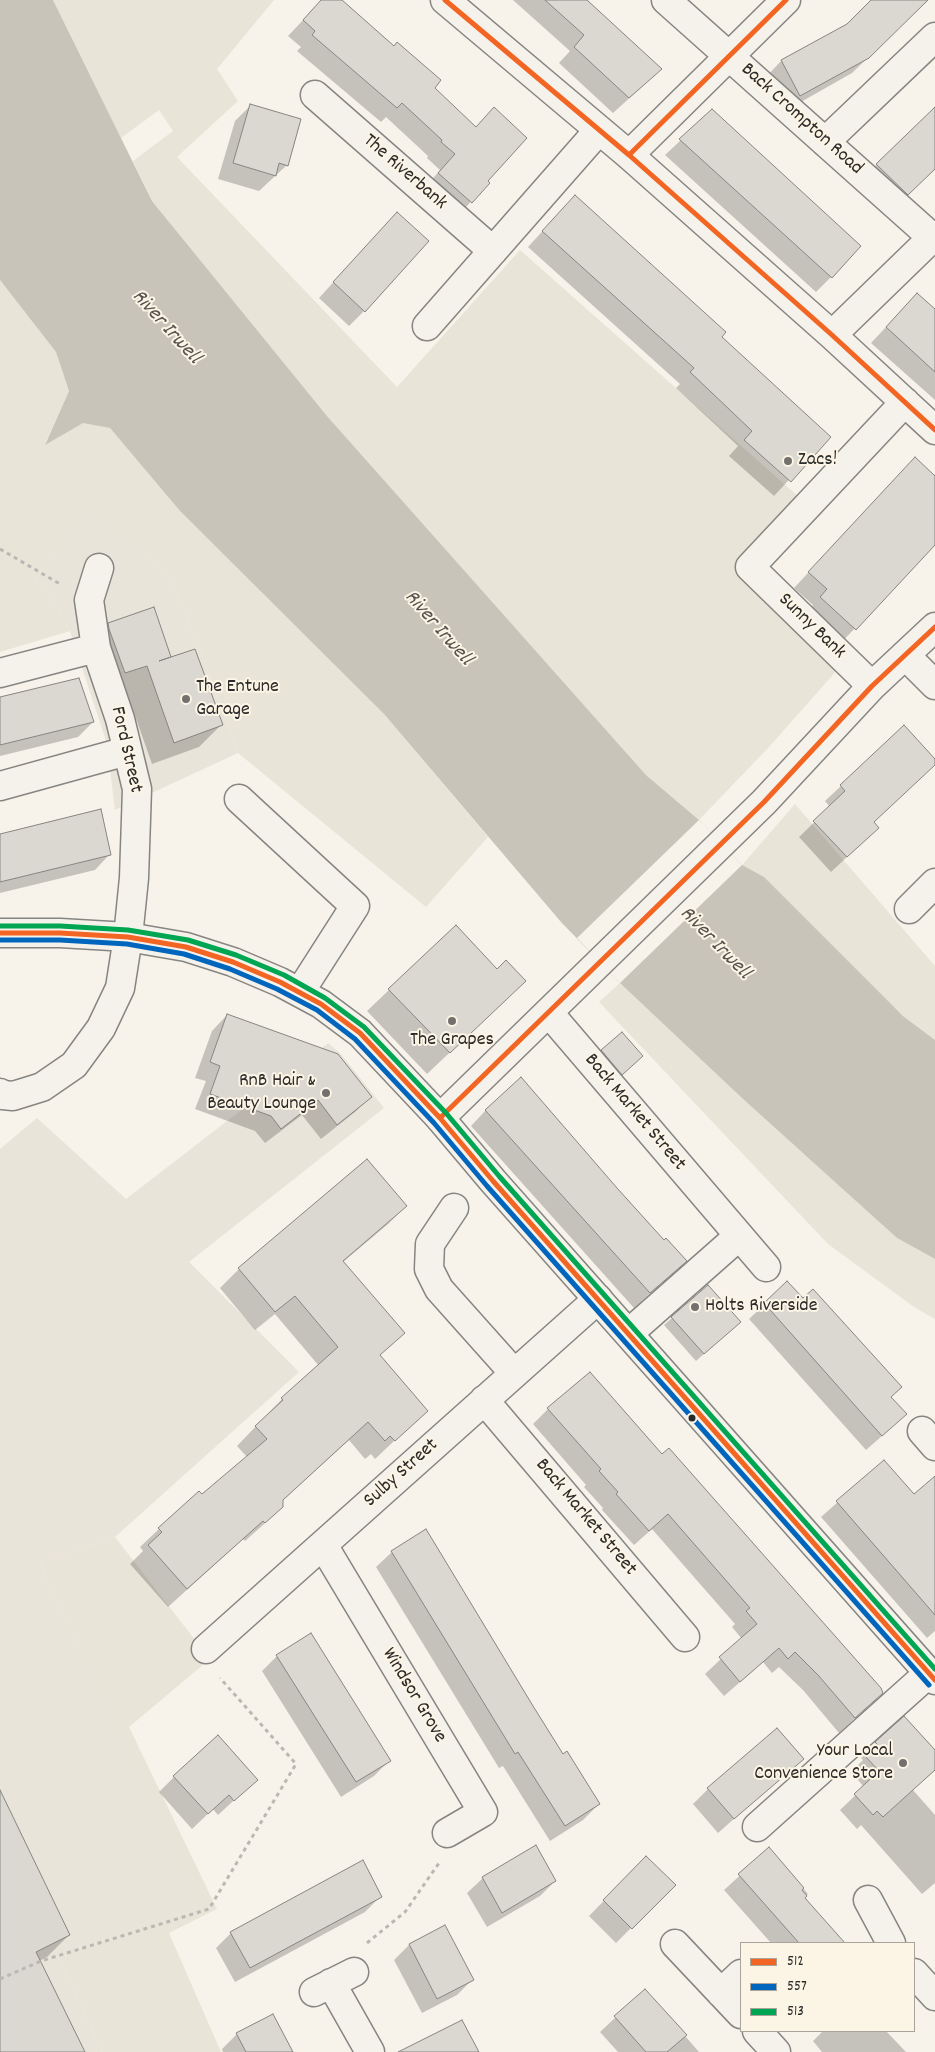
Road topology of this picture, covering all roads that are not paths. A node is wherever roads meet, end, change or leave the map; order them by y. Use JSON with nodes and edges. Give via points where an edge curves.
{"nodes":[{"id":1,"x":444,"y":0,"type":"edge"},
{"id":2,"x":666,"y":0,"type":"edge"},
{"id":3,"x":786,"y":0,"type":"edge"},
{"id":4,"x":935,"y":37,"type":"edge"},
{"id":5,"x":729,"y":56,"type":"junction"},
{"id":6,"x":315,"y":95,"type":"dead end"},
{"id":7,"x":600,"y":130,"type":"junction"},
{"id":8,"x":825,"y":142,"type":"junction"},
{"id":9,"x":629,"y":155,"type":"junction"},
{"id":10,"x":934,"y":238,"type":"edge"},
{"id":11,"x":493,"y":251,"type":"junction"},
{"id":12,"x":427,"y":326,"type":"dead end"},
{"id":13,"x":832,"y":335,"type":"junction"},
{"id":14,"x":905,"y":402,"type":"junction"},
{"id":15,"x":935,"y":430,"type":"edge"},
{"id":16,"x":99,"y":568,"type":"dead end"},
{"id":17,"x":935,"y":627,"type":"edge"},
{"id":18,"x":96,"y":648,"type":"junction"},
{"id":19,"x":904,"y":655,"type":"junction"},
{"id":20,"x":0,"y":673,"type":"edge"},
{"id":21,"x":935,"y":685,"type":"edge"},
{"id":22,"x":872,"y":686,"type":"junction"},
{"id":23,"x":127,"y":751,"type":"junction"},
{"id":24,"x":0,"y":786,"type":"edge"},
{"id":25,"x":239,"y":799,"type":"dead end"},
{"id":26,"x":935,"y":883,"type":"edge"},
{"id":27,"x":909,"y":909,"type":"dead end"},
{"id":28,"x":0,"y":933,"type":"edge"},
{"id":29,"x":128,"y":937,"type":"junction"},
{"id":30,"x":300,"y":992,"type":"junction"},
{"id":31,"x":549,"y":1013,"type":"junction"},
{"id":32,"x":0,"y":1093,"type":"edge"},
{"id":33,"x":440,"y":1118,"type":"junction"},
{"id":34,"x":454,"y":1208,"type":"dead end"},
{"id":35,"x":739,"y":1236,"type":"junction"},
{"id":36,"x":766,"y":1267,"type":"dead end"},
{"id":37,"x":598,"y":1299,"type":"junction"},
{"id":38,"x":629,"y":1333,"type":"junction"},
{"id":39,"x":514,"y":1374,"type":"junction"},
{"id":40,"x":484,"y":1400,"type":"junction"},
{"id":41,"x":323,"y":1545,"type":"junction"},
{"id":42,"x":685,"y":1637,"type":"dead end"},
{"id":43,"x":206,"y":1649,"type":"road end"},
{"id":44,"x":931,"y":1672,"type":"edge"},
{"id":45,"x":757,"y":1827,"type":"dead end"},
{"id":46,"x":447,"y":1833,"type":"road end"},
{"id":47,"x":868,"y":1900,"type":"dead end"},
{"id":48,"x":890,"y":1942,"type":"edge"},
{"id":49,"x":675,"y":1944,"type":"dead end"},
{"id":50,"x":915,"y":1974,"type":"edge"},
{"id":51,"x":740,"y":1975,"type":"edge"},
{"id":52,"x":333,"y":1982,"type":"road end"},
{"id":53,"x":722,"y":1993,"type":"junction"},
{"id":54,"x":935,"y":1996,"type":"edge"},
{"id":55,"x":740,"y":2013,"type":"edge"},
{"id":56,"x":757,"y":2032,"type":"edge"},
{"id":57,"x":370,"y":2052,"type":"edge"},
{"id":58,"x":776,"y":2052,"type":"edge"}],
"edges":[{"from":1,"to":7,"type":"street"},
{"from":2,"to":5,"type":"street","name":"Back Crompton Road"},
{"from":3,"to":5,"type":"street"},
{"from":4,"to":8,"type":"street"},
{"from":5,"to":8,"type":"street","name":"Back Crompton Road"},
{"from":5,"to":9,"type":"street"},
{"from":6,"to":11,"type":"street","name":"The Riverbank"},
{"from":7,"to":9,"type":"street"},
{"from":7,"to":11,"type":"street"},
{"from":8,"to":10,"type":"street","name":"Back Crompton Road"},
{"from":9,"to":13,"type":"street"},
{"from":10,"to":13,"type":"street"},
{"from":11,"to":12,"type":"street"},
{"from":13,"to":14,"type":"street"},
{"from":14,"to":15,"type":"street"},
{"from":14,"to":22,"type":"street","name":"Sunny Bank","via":[[750,567]]},
{"from":16,"to":18,"type":"street","name":"Ford Street","via":[[89,600]]},
{"from":17,"to":19,"type":"street"},
{"from":18,"to":20,"type":"street"},
{"from":18,"to":23,"type":"street","name":"Ford Street","via":[[120,719]]},
{"from":19,"to":21,"type":"street"},
{"from":19,"to":22,"type":"street"},
{"from":22,"to":31,"type":"street","via":[[764,802]]},
{"from":23,"to":24,"type":"street"},
{"from":23,"to":29,"type":"street","name":"Ford Street","via":[[137,789]]},
{"from":25,"to":30,"type":"street","via":[[356,906]]},
{"from":26,"to":27,"type":"street"},
{"from":28,"to":29,"type":"street","via":[[60,932]]},
{"from":29,"to":30,"type":"street","via":[[186,948],[233,962]]},
{"from":29,"to":32,"type":"street","name":"Ford Street","via":[[120,988],[101,1028],[74,1065],[42,1087],[13,1096]]},
{"from":30,"to":33,"type":"street","via":[[360,1033]]},
{"from":31,"to":33,"type":"street"},
{"from":31,"to":35,"type":"street","name":"Back Market Street"},
{"from":33,"to":37,"type":"street"},
{"from":34,"to":39,"type":"street","via":[[430,1244],[429,1269],[439,1289]]},
{"from":35,"to":36,"type":"street","name":"Back Market Street"},
{"from":35,"to":38,"type":"street"},
{"from":37,"to":38,"type":"street"},
{"from":37,"to":39,"type":"street","name":"Sulby Street"},
{"from":38,"to":44,"type":"street"},
{"from":39,"to":40,"type":"street","name":"Sulby Street"},
{"from":40,"to":41,"type":"street","name":"Sulby Street"},
{"from":40,"to":42,"type":"street","name":"Back Market Street"},
{"from":41,"to":43,"type":"street","name":"Sulby Street"},
{"from":41,"to":46,"type":"street","name":"Windsor Grove","via":[[483,1812]]},
{"from":44,"to":45,"type":"street"},
{"from":47,"to":48,"type":"street"},
{"from":49,"to":53,"type":"street"},
{"from":50,"to":54,"type":"street"},
{"from":51,"to":53,"type":"street"},
{"from":52,"to":57,"type":"street"},
{"from":53,"to":55,"type":"street"},
{"from":56,"to":58,"type":"street"}]}
